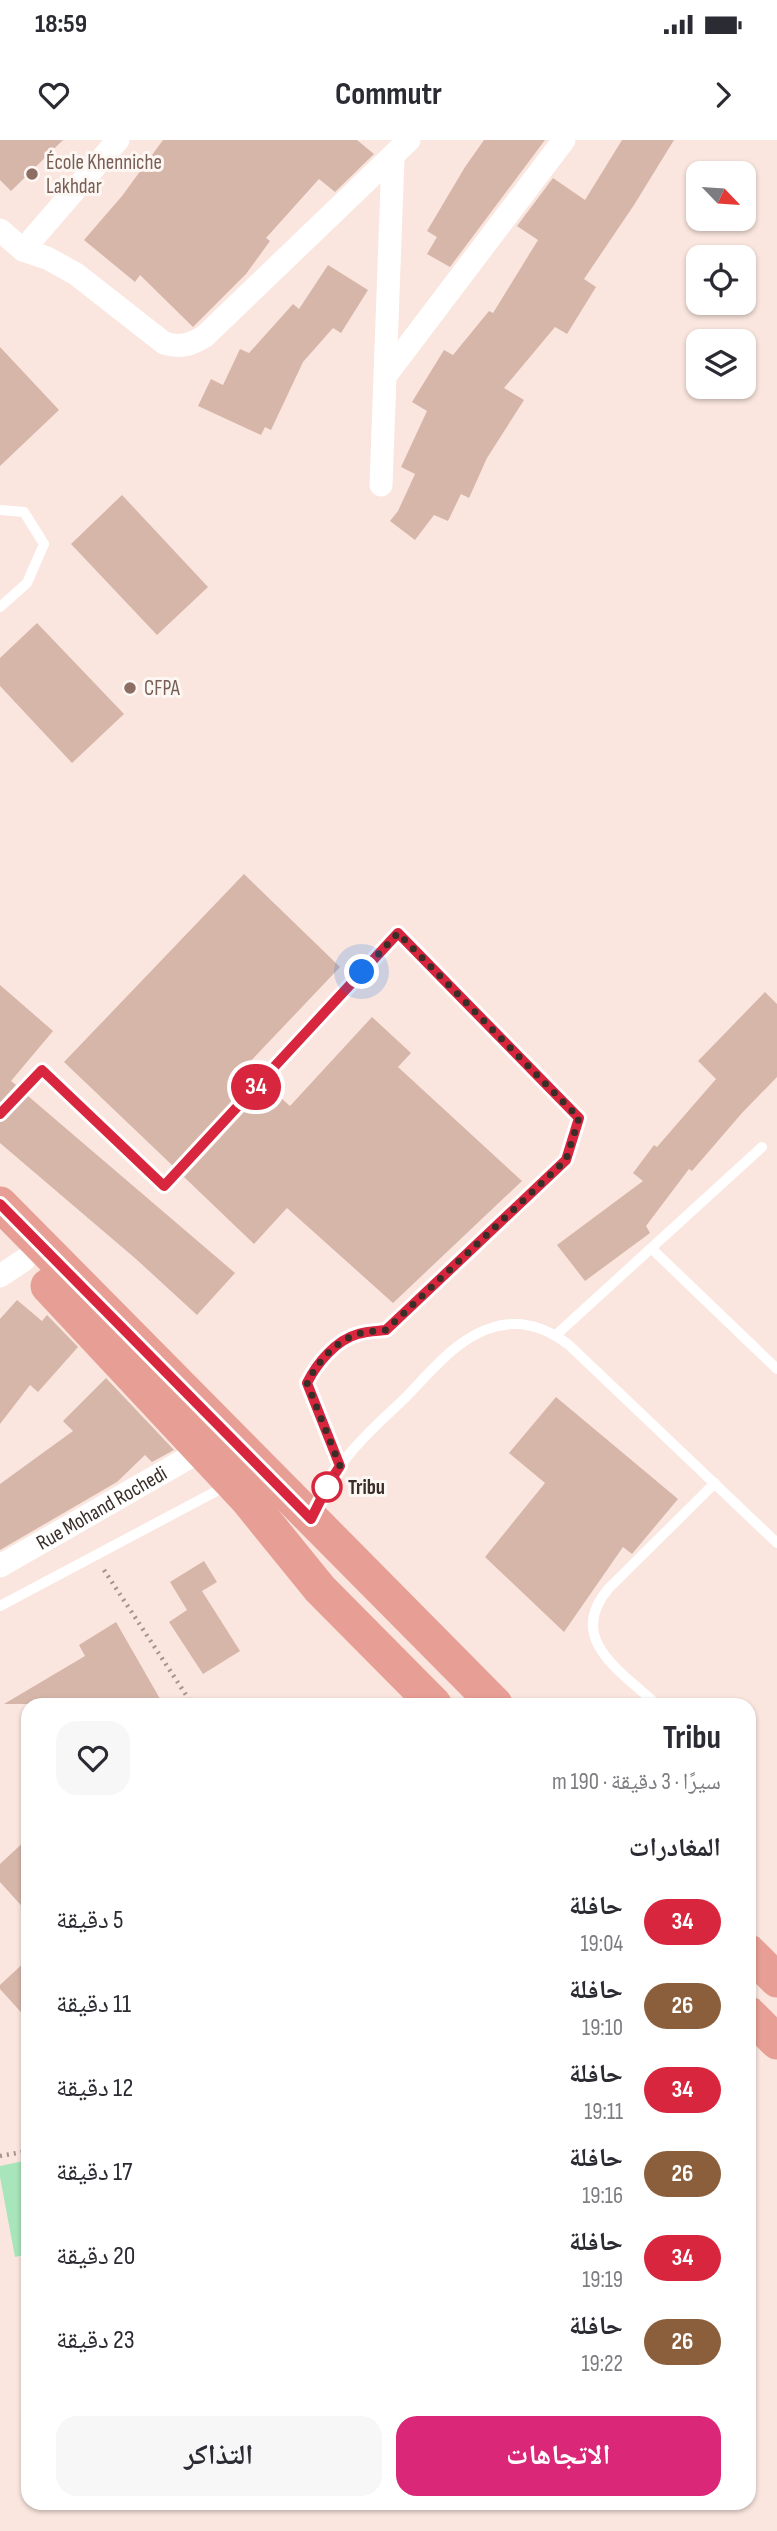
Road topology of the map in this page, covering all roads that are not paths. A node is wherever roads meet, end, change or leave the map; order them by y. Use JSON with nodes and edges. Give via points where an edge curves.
{"nodes":[{"id":1,"x":118,"y":140,"type":"edge"},
{"id":2,"x":408,"y":140,"type":"edge"},
{"id":3,"x":564,"y":140,"type":"edge"},
{"id":4,"x":393,"y":158,"type":"junction"},
{"id":5,"x":0,"y":230,"type":"edge"},
{"id":6,"x":23,"y":250,"type":"junction"},
{"id":7,"x":386,"y":375,"type":"junction"},
{"id":8,"x":381,"y":485,"type":"dead end"},
{"id":9,"x":0,"y":510,"type":"edge"},
{"id":10,"x":0,"y":607,"type":"edge"},
{"id":11,"x":0,"y":1114,"type":"edge"},
{"id":12,"x":762,"y":1147,"type":"dead end"},
{"id":13,"x":0,"y":1204,"type":"edge"},
{"id":14,"x":0,"y":1236,"type":"edge"},
{"id":15,"x":652,"y":1249,"type":"junction"},
{"id":16,"x":12,"y":1268,"type":"edge"},
{"id":17,"x":556,"y":1335,"type":"junction"},
{"id":18,"x":777,"y":1369,"type":"edge"},
{"id":19,"x":202,"y":1450,"type":"junction"},
{"id":20,"x":340,"y":1466,"type":"junction"},
{"id":21,"x":232,"y":1483,"type":"junction"},
{"id":22,"x":715,"y":1483,"type":"junction"},
{"id":23,"x":311,"y":1519,"type":"junction"},
{"id":24,"x":777,"y":1544,"type":"edge"},
{"id":25,"x":0,"y":1566,"type":"edge"},
{"id":26,"x":0,"y":1606,"type":"edge"},
{"id":27,"x":429,"y":1698,"type":"edge"},
{"id":28,"x":489,"y":1698,"type":"edge"},
{"id":29,"x":650,"y":1698,"type":"edge"},
{"id":30,"x":756,"y":1959,"type":"edge"},
{"id":31,"x":777,"y":1980,"type":"edge"},
{"id":32,"x":756,"y":2021,"type":"edge"},
{"id":33,"x":777,"y":2042,"type":"edge"}],
"edges":[{"from":1,"to":6,"type":"street"},
{"from":2,"to":4,"type":"street"},
{"from":3,"to":7,"type":"street"},
{"from":4,"to":6,"type":"street","via":[[191,345],[164,343],[76,274]]},
{"from":4,"to":7,"type":"street"},
{"from":5,"to":6,"type":"street"},
{"from":7,"to":8,"type":"street"},
{"from":9,"to":10,"type":"lane","via":[[24,512],[44,544],[27,583]]},
{"from":11,"to":20,"type":"lane","via":[[42,1070],[164,1186],[398,933],[579,1118],[566,1160],[386,1330],[344,1340],[316,1366],[307,1383]]},
{"from":12,"to":15,"type":"lane"},
{"from":13,"to":23,"type":"main road"},
{"from":14,"to":16,"type":"main road"},
{"from":15,"to":17,"type":"lane"},
{"from":15,"to":18,"type":"lane"},
{"from":16,"to":19,"type":"main road"},
{"from":17,"to":20,"type":"lane","via":[[536,1326],[514,1324],[473,1337],[452,1351]]},
{"from":17,"to":22,"type":"lane"},
{"from":19,"to":21,"type":"main road"},
{"from":19,"to":25,"type":"street","name":"Rue Mohand Rochedi"},
{"from":20,"to":23,"type":"lane"},
{"from":21,"to":26,"type":"lane"},
{"from":21,"to":27,"type":"main road","via":[[320,1589]]},
{"from":22,"to":24,"type":"lane"},
{"from":22,"to":29,"type":"lane","via":[[609,1588],[592,1616],[598,1647]]},
{"from":23,"to":28,"type":"main road"},
{"from":30,"to":31,"type":"main road"},
{"from":32,"to":33,"type":"main road"}]}
